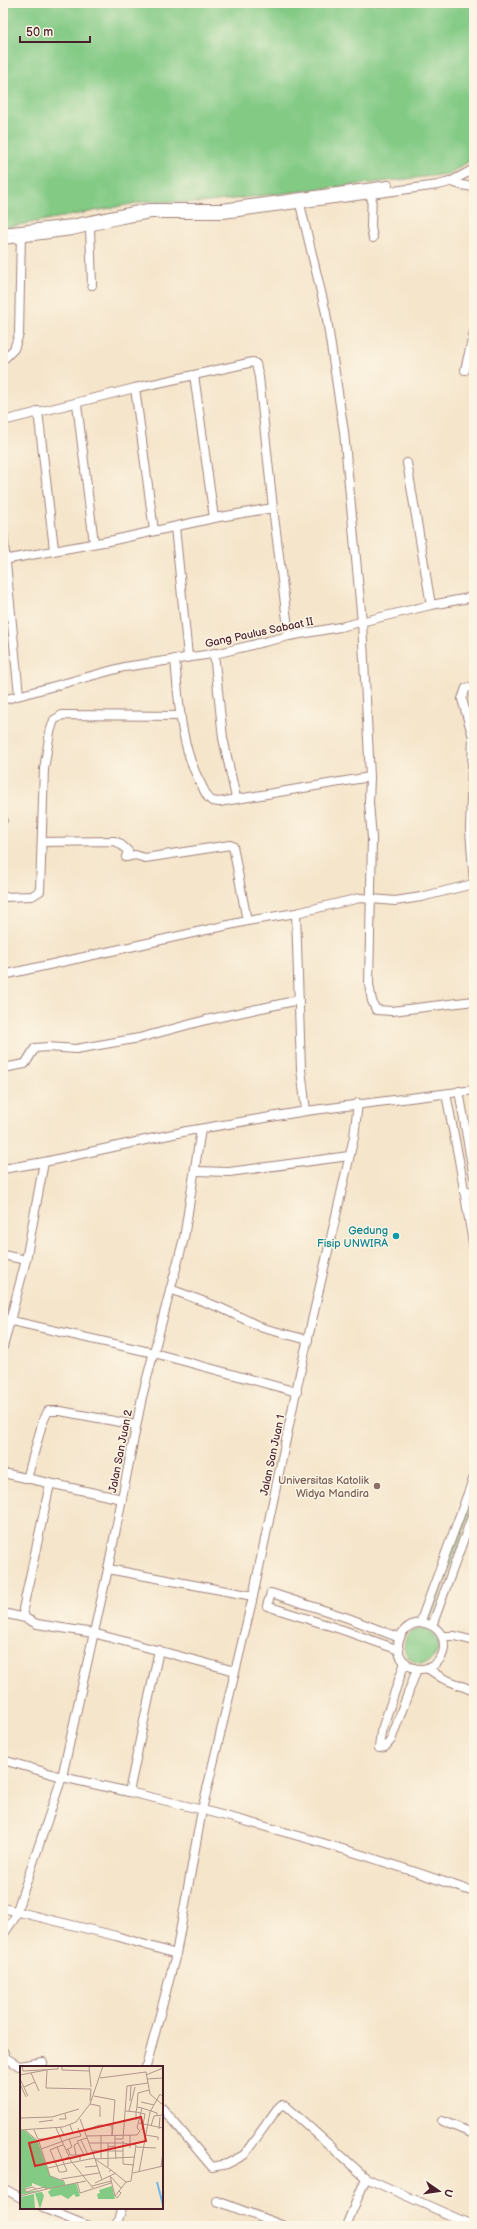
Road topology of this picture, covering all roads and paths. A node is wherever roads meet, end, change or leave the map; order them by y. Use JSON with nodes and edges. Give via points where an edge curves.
{"nodes":[{"id":1,"x":474,"y":165,"type":"edge"},
{"id":2,"x":474,"y":169,"type":"edge"},
{"id":3,"x":448,"y":180,"type":"junction"},
{"id":4,"x":474,"y":187,"type":"edge"},
{"id":5,"x":372,"y":190,"type":"junction"},
{"id":6,"x":300,"y":204,"type":"junction"},
{"id":7,"x":90,"y":228,"type":"junction"},
{"id":8,"x":3,"y":232,"type":"edge"},
{"id":9,"x":21,"y":234,"type":"junction"},
{"id":10,"x":373,"y":238,"type":"dead end"},
{"id":11,"x":3,"y":240,"type":"edge"},
{"id":12,"x":92,"y":285,"type":"dead end"},
{"id":13,"x":474,"y":332,"type":"edge"},
{"id":14,"x":5,"y":358,"type":"dead end"},
{"id":15,"x":465,"y":370,"type":"dead end"},
{"id":16,"x":194,"y":375,"type":"junction"},
{"id":17,"x":135,"y":388,"type":"junction"},
{"id":18,"x":76,"y":404,"type":"junction"},
{"id":19,"x":38,"y":411,"type":"junction"},
{"id":20,"x":3,"y":421,"type":"edge"},
{"id":21,"x":407,"y":463,"type":"dead end"},
{"id":22,"x":273,"y":508,"type":"junction"},
{"id":23,"x":214,"y":518,"type":"junction"},
{"id":24,"x":175,"y":527,"type":"junction"},
{"id":25,"x":154,"y":530,"type":"junction"},
{"id":26,"x":3,"y":533,"type":"edge"},
{"id":27,"x":94,"y":543,"type":"junction"},
{"id":28,"x":54,"y":549,"type":"junction"},
{"id":29,"x":5,"y":559,"type":"edge"},
{"id":30,"x":474,"y":597,"type":"edge"},
{"id":31,"x":431,"y":605,"type":"junction"},
{"id":32,"x":362,"y":622,"type":"junction"},
{"id":33,"x":289,"y":636,"type":"junction"},
{"id":34,"x":214,"y":654,"type":"junction"},
{"id":35,"x":188,"y":656,"type":"junction"},
{"id":36,"x":175,"y":659,"type":"junction"},
{"id":37,"x":474,"y":686,"type":"edge"},
{"id":38,"x":19,"y":695,"type":"junction"},
{"id":39,"x":3,"y":700,"type":"edge"},
{"id":40,"x":180,"y":716,"type":"junction"},
{"id":41,"x":370,"y":777,"type":"junction"},
{"id":42,"x":236,"y":798,"type":"junction"},
{"id":43,"x":42,"y":842,"type":"junction"},
{"id":44,"x":473,"y":884,"type":"edge"},
{"id":45,"x":3,"y":897,"type":"edge"},
{"id":46,"x":370,"y":898,"type":"junction"},
{"id":47,"x":296,"y":913,"type":"junction"},
{"id":48,"x":247,"y":921,"type":"junction"},
{"id":49,"x":3,"y":975,"type":"edge"},
{"id":50,"x":299,"y":1000,"type":"junction"},
{"id":51,"x":474,"y":1001,"type":"edge"},
{"id":52,"x":3,"y":1068,"type":"edge"},
{"id":53,"x":474,"y":1090,"type":"edge"},
{"id":54,"x":459,"y":1092,"type":"junction"},
{"id":55,"x":446,"y":1094,"type":"junction"},
{"id":56,"x":358,"y":1103,"type":"junction"},
{"id":57,"x":306,"y":1111,"type":"junction"},
{"id":58,"x":201,"y":1129,"type":"junction"},
{"id":59,"x":349,"y":1156,"type":"junction"},
{"id":60,"x":44,"y":1162,"type":"junction"},
{"id":61,"x":3,"y":1169,"type":"edge"},
{"id":62,"x":195,"y":1171,"type":"junction"},
{"id":63,"x":474,"y":1177,"type":"edge"},
{"id":64,"x":474,"y":1191,"type":"edge"},
{"id":65,"x":464,"y":1192,"type":"junction"},
{"id":66,"x":474,"y":1249,"type":"edge"},
{"id":67,"x":3,"y":1255,"type":"edge"},
{"id":68,"x":26,"y":1260,"type":"junction"},
{"id":69,"x":170,"y":1289,"type":"junction"},
{"id":70,"x":7,"y":1320,"type":"edge"},
{"id":71,"x":308,"y":1340,"type":"junction"},
{"id":72,"x":3,"y":1347,"type":"edge"},
{"id":73,"x":154,"y":1353,"type":"junction"},
{"id":74,"x":296,"y":1392,"type":"junction"},
{"id":75,"x":136,"y":1425,"type":"junction"},
{"id":76,"x":3,"y":1473,"type":"edge"},
{"id":77,"x":474,"y":1477,"type":"edge"},
{"id":78,"x":27,"y":1479,"type":"junction"},
{"id":79,"x":50,"y":1484,"type":"junction"},
{"id":80,"x":122,"y":1500,"type":"junction"},
{"id":81,"x":474,"y":1511,"type":"edge"},
{"id":82,"x":446,"y":1553,"type":"junction"},
{"id":83,"x":458,"y":1557,"type":"junction"},
{"id":84,"x":108,"y":1569,"type":"junction"},
{"id":85,"x":253,"y":1596,"type":"junction"},
{"id":86,"x":3,"y":1613,"type":"edge"},
{"id":87,"x":25,"y":1618,"type":"junction"},
{"id":88,"x":348,"y":1618,"type":"junction"},
{"id":89,"x":420,"y":1623,"type":"junction"},
{"id":90,"x":432,"y":1626,"type":"junction"},
{"id":91,"x":343,"y":1630,"type":"junction"},
{"id":92,"x":93,"y":1633,"type":"junction"},
{"id":93,"x":442,"y":1636,"type":"junction"},
{"id":94,"x":400,"y":1638,"type":"junction"},
{"id":95,"x":474,"y":1641,"type":"edge"},
{"id":96,"x":159,"y":1650,"type":"junction"},
{"id":97,"x":399,"y":1650,"type":"junction"},
{"id":98,"x":405,"y":1662,"type":"junction"},
{"id":99,"x":428,"y":1668,"type":"junction"},
{"id":100,"x":417,"y":1669,"type":"junction"},
{"id":101,"x":235,"y":1671,"type":"junction"},
{"id":102,"x":474,"y":1691,"type":"edge"},
{"id":103,"x":3,"y":1760,"type":"edge"},
{"id":104,"x":62,"y":1777,"type":"junction"},
{"id":105,"x":129,"y":1792,"type":"junction"},
{"id":106,"x":202,"y":1810,"type":"junction"},
{"id":107,"x":474,"y":1892,"type":"edge"},
{"id":108,"x":3,"y":1908,"type":"edge"},
{"id":109,"x":17,"y":1911,"type":"junction"},
{"id":110,"x":3,"y":1935,"type":"edge"},
{"id":111,"x":176,"y":1954,"type":"junction"},
{"id":112,"x":3,"y":2051,"type":"edge"},
{"id":113,"x":43,"y":2062,"type":"dead end"},
{"id":114,"x":146,"y":2066,"type":"edge"},
{"id":115,"x":163,"y":2109,"type":"edge"},
{"id":116,"x":442,"y":2121,"type":"dead end"},
{"id":117,"x":474,"y":2134,"type":"edge"},
{"id":118,"x":366,"y":2178,"type":"junction"},
{"id":119,"x":3,"y":2188,"type":"edge"},
{"id":120,"x":20,"y":2197,"type":"edge"},
{"id":121,"x":217,"y":2201,"type":"dead end"},
{"id":122,"x":46,"y":2209,"type":"edge"},
{"id":123,"x":122,"y":2209,"type":"edge"},
{"id":124,"x":88,"y":2226,"type":"edge"},
{"id":125,"x":116,"y":2226,"type":"edge"},
{"id":126,"x":284,"y":2226,"type":"edge"},
{"id":127,"x":346,"y":2226,"type":"edge"},
{"id":128,"x":474,"y":2226,"type":"edge"}],
"edges":[{"from":1,"to":3,"type":"street"},
{"from":2,"to":3,"type":"street"},
{"from":3,"to":4,"type":"street"},
{"from":3,"to":5,"type":"street"},
{"from":5,"to":6,"type":"street"},
{"from":5,"to":9,"type":"street","via":[[222,208],[148,208]]},
{"from":5,"to":10,"type":"street"},
{"from":6,"to":7,"type":"street","via":[[223,214],[151,214]]},
{"from":6,"to":32,"type":"street","via":[[326,313],[336,375]]},
{"from":7,"to":9,"type":"street"},
{"from":7,"to":12,"type":"street"},
{"from":8,"to":9,"type":"street"},
{"from":9,"to":11,"type":"street"},
{"from":9,"to":14,"type":"street","via":[[19,334],[14,349]]},
{"from":13,"to":15,"type":"street"},
{"from":16,"to":17,"type":"street"},
{"from":16,"to":22,"type":"street","via":[[248,362],[256,364]]},
{"from":16,"to":23,"type":"street"},
{"from":17,"to":18,"type":"street"},
{"from":17,"to":25,"type":"street"},
{"from":18,"to":19,"type":"street"},
{"from":18,"to":27,"type":"street"},
{"from":19,"to":20,"type":"street"},
{"from":19,"to":28,"type":"street"},
{"from":21,"to":31,"type":"street"},
{"from":22,"to":23,"type":"street"},
{"from":22,"to":33,"type":"street"},
{"from":23,"to":24,"type":"street"},
{"from":24,"to":25,"type":"street"},
{"from":24,"to":35,"type":"street"},
{"from":25,"to":27,"type":"street"},
{"from":26,"to":29,"type":"street"},
{"from":27,"to":28,"type":"street"},
{"from":28,"to":29,"type":"street"},
{"from":29,"to":38,"type":"street"},
{"from":30,"to":31,"type":"street","name":"Gang Paulus Sabaat II"},
{"from":31,"to":32,"type":"street","name":"Gang Paulus Sabaat II"},
{"from":32,"to":33,"type":"street","name":"Gang Paulus Sabaat II"},
{"from":32,"to":41,"type":"street"},
{"from":33,"to":34,"type":"street","name":"Gang Paulus Sabaat II"},
{"from":34,"to":35,"type":"street","name":"Gang Paulus Sabaat II"},
{"from":34,"to":42,"type":"street","via":[[223,738]]},
{"from":35,"to":36,"type":"street","name":"Gang Paulus Sabaat II"},
{"from":36,"to":38,"type":"street","name":"Gang Paulus Sabaat II","via":[[120,668]]},
{"from":36,"to":40,"type":"street"},
{"from":37,"to":44,"type":"street","via":[[466,688],[462,699],[473,737],[470,830]]},
{"from":38,"to":39,"type":"street","name":"Gang Paulus Sabaat II"},
{"from":40,"to":42,"type":"street","via":[[188,755],[208,798],[212,802],[219,802]]},
{"from":40,"to":43,"type":"street","via":[[62,715],[54,720],[46,758]]},
{"from":41,"to":42,"type":"street"},
{"from":41,"to":46,"type":"street"},
{"from":43,"to":45,"type":"street","via":[[40,891],[32,896]]},
{"from":43,"to":48,"type":"street","via":[[114,842],[128,851],[126,857],[135,855],[145,858],[233,846]]},
{"from":44,"to":46,"type":"street","via":[[395,901]]},
{"from":46,"to":47,"type":"street"},
{"from":46,"to":51,"type":"street","via":[[369,985],[376,1010],[392,1011]]},
{"from":47,"to":48,"type":"street"},
{"from":47,"to":50,"type":"street"},
{"from":48,"to":49,"type":"street"},
{"from":50,"to":52,"type":"street","via":[[206,1020],[132,1040],[76,1049],[40,1047],[32,1050],[25,1064]]},
{"from":50,"to":57,"type":"street","via":[[302,1080]]},
{"from":53,"to":54,"type":"street"},
{"from":54,"to":55,"type":"street"},
{"from":54,"to":63,"type":"street"},
{"from":55,"to":56,"type":"street"},
{"from":55,"to":65,"type":"street"},
{"from":56,"to":57,"type":"street"},
{"from":56,"to":59,"type":"street","name":"Jalan San Juan 1"},
{"from":57,"to":58,"type":"street"},
{"from":58,"to":60,"type":"street"},
{"from":58,"to":62,"type":"street","name":"Jalan San Juan 2"},
{"from":59,"to":62,"type":"street","via":[[229,1172]]},
{"from":59,"to":71,"type":"street","name":"Jalan San Juan 1"},
{"from":60,"to":61,"type":"street"},
{"from":60,"to":68,"type":"street"},
{"from":62,"to":69,"type":"street","name":"Jalan San Juan 2","via":[[184,1238]]},
{"from":64,"to":65,"type":"street"},
{"from":65,"to":66,"type":"street"},
{"from":67,"to":68,"type":"street"},
{"from":68,"to":70,"type":"street"},
{"from":69,"to":71,"type":"street","via":[[221,1308],[263,1328]]},
{"from":69,"to":73,"type":"street","name":"Jalan San Juan 2"},
{"from":70,"to":72,"type":"street"},
{"from":70,"to":73,"type":"street"},
{"from":71,"to":74,"type":"street","name":"Jalan San Juan 1"},
{"from":73,"to":74,"type":"street"},
{"from":73,"to":75,"type":"street","name":"Jalan San Juan 2"},
{"from":74,"to":85,"type":"street","name":"Jalan San Juan 1"},
{"from":75,"to":78,"type":"street","via":[[48,1411]]},
{"from":75,"to":80,"type":"street","name":"Jalan San Juan 2"},
{"from":76,"to":78,"type":"street"},
{"from":77,"to":82,"type":"street"},
{"from":78,"to":79,"type":"street"},
{"from":79,"to":80,"type":"street"},
{"from":79,"to":87,"type":"street","via":[[22,1613]]},
{"from":80,"to":84,"type":"street","name":"Jalan San Juan 2"},
{"from":81,"to":83,"type":"street"},
{"from":82,"to":83,"type":"street"},
{"from":82,"to":89,"type":"street"},
{"from":83,"to":90,"type":"street"},
{"from":84,"to":85,"type":"street"},
{"from":84,"to":92,"type":"street","name":"Jalan San Juan 2"},
{"from":85,"to":101,"type":"street","name":"Jalan San Juan 1"},
{"from":86,"to":87,"type":"street"},
{"from":87,"to":92,"type":"street","via":[[37,1624]]},
{"from":88,"to":91,"type":"street"},
{"from":88,"to":91,"type":"street","via":[[271,1593],[267,1606]]},
{"from":88,"to":94,"type":"street"},
{"from":89,"to":90,"type":"street"},
{"from":89,"to":94,"type":"street","via":[[408,1628]]},
{"from":90,"to":93,"type":"street"},
{"from":91,"to":97,"type":"street"},
{"from":92,"to":96,"type":"street"},
{"from":92,"to":104,"type":"street","name":"Jalan San Juan 2"},
{"from":93,"to":95,"type":"street","via":[[455,1636]]},
{"from":93,"to":99,"type":"street","via":[[443,1653],[437,1663]]},
{"from":94,"to":97,"type":"street"},
{"from":96,"to":101,"type":"street"},
{"from":96,"to":105,"type":"street"},
{"from":97,"to":98,"type":"street"},
{"from":98,"to":100,"type":"street"},
{"from":98,"to":100,"type":"street","via":[[381,1732],[379,1748],[385,1747],[391,1740]]},
{"from":99,"to":100,"type":"street"},
{"from":99,"to":102,"type":"street","via":[[442,1678]]},
{"from":101,"to":106,"type":"street","name":"Jalan San Juan 1"},
{"from":103,"to":104,"type":"street"},
{"from":104,"to":105,"type":"street"},
{"from":104,"to":109,"type":"street","name":"Jalan San Juan 2"},
{"from":105,"to":106,"type":"street"},
{"from":106,"to":107,"type":"street","via":[[403,1867]]},
{"from":106,"to":111,"type":"street","name":"Jalan San Juan 1"},
{"from":108,"to":109,"type":"street"},
{"from":109,"to":110,"type":"street","name":"Jalan San Juan 2"},
{"from":109,"to":111,"type":"street"},
{"from":111,"to":114,"type":"street","name":"Jalan San Juan 1"},
{"from":112,"to":113,"type":"street","via":[[6,2058],[19,2066]]},
{"from":115,"to":118,"type":"street","via":[[212,2167],[227,2164],[244,2155],[277,2109],[281,2105],[286,2106]]},
{"from":116,"to":117,"type":"street"},
{"from":118,"to":127,"type":"street"},
{"from":118,"to":128,"type":"street"},
{"from":119,"to":120,"type":"street"},
{"from":121,"to":126,"type":"street"},
{"from":122,"to":124,"type":"street"},
{"from":123,"to":125,"type":"street"}]}
